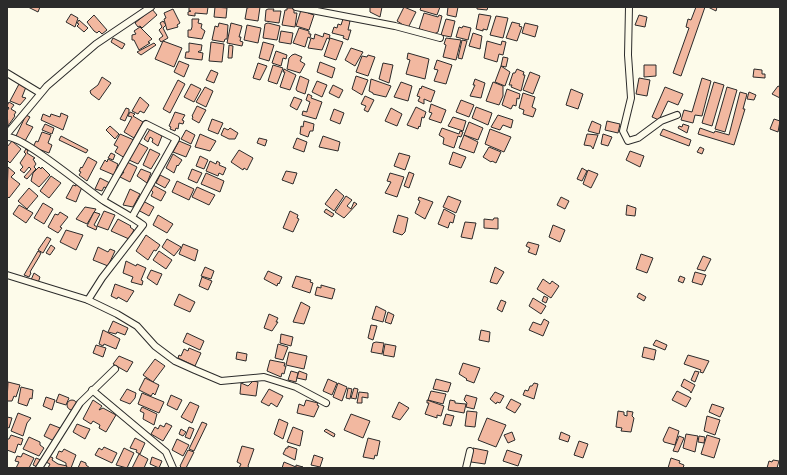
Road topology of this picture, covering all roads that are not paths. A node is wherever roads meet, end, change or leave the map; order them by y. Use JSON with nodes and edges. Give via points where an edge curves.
{"nodes":[{"id":1,"x":151,"y":7,"type":"edge"},
{"id":2,"x":296,"y":7,"type":"edge"},
{"id":3,"x":629,"y":7,"type":"edge"},
{"id":4,"x":314,"y":9,"type":"edge"},
{"id":5,"x":440,"y":38,"type":"dead end"},
{"id":6,"x":7,"y":73,"type":"edge"},
{"id":7,"x":40,"y":93,"type":"junction"},
{"id":8,"x":677,"y":115,"type":"dead end"},
{"id":9,"x":7,"y":136,"type":"edge"},
{"id":10,"x":103,"y":200,"type":"junction"},
{"id":11,"x":132,"y":217,"type":"junction"},
{"id":12,"x":7,"y":275,"type":"edge"},
{"id":13,"x":88,"y":300,"type":"junction"},
{"id":14,"x":115,"y":369,"type":"dead end"},
{"id":15,"x":92,"y":390,"type":"junction"},
{"id":16,"x":326,"y":403,"type":"dead end"},
{"id":17,"x":470,"y":451,"type":"dead end"},
{"id":18,"x":40,"y":468,"type":"edge"},
{"id":19,"x":173,"y":468,"type":"edge"},
{"id":20,"x":466,"y":468,"type":"edge"}],
"edges":[{"from":1,"to":7,"type":"street","via":[[96,44]]},
{"from":2,"to":4,"type":"street"},
{"from":3,"to":8,"type":"street","via":[[628,55],[631,98],[623,130],[628,141],[638,138],[661,121]]},
{"from":4,"to":5,"type":"street"},
{"from":6,"to":7,"type":"street"},
{"from":7,"to":9,"type":"street"},
{"from":9,"to":10,"type":"street","via":[[38,153]]},
{"from":10,"to":11,"type":"street"},
{"from":10,"to":11,"type":"street","via":[[146,124],[176,139]]},
{"from":11,"to":13,"type":"street","via":[[143,225]]},
{"from":12,"to":13,"type":"street"},
{"from":13,"to":16,"type":"street","via":[[137,326],[160,350],[175,361],[195,370],[221,381],[264,377],[296,387]]},
{"from":14,"to":15,"type":"street"},
{"from":15,"to":18,"type":"street","via":[[80,403]]},
{"from":15,"to":19,"type":"street","via":[[166,452]]},
{"from":17,"to":20,"type":"street"}]}
